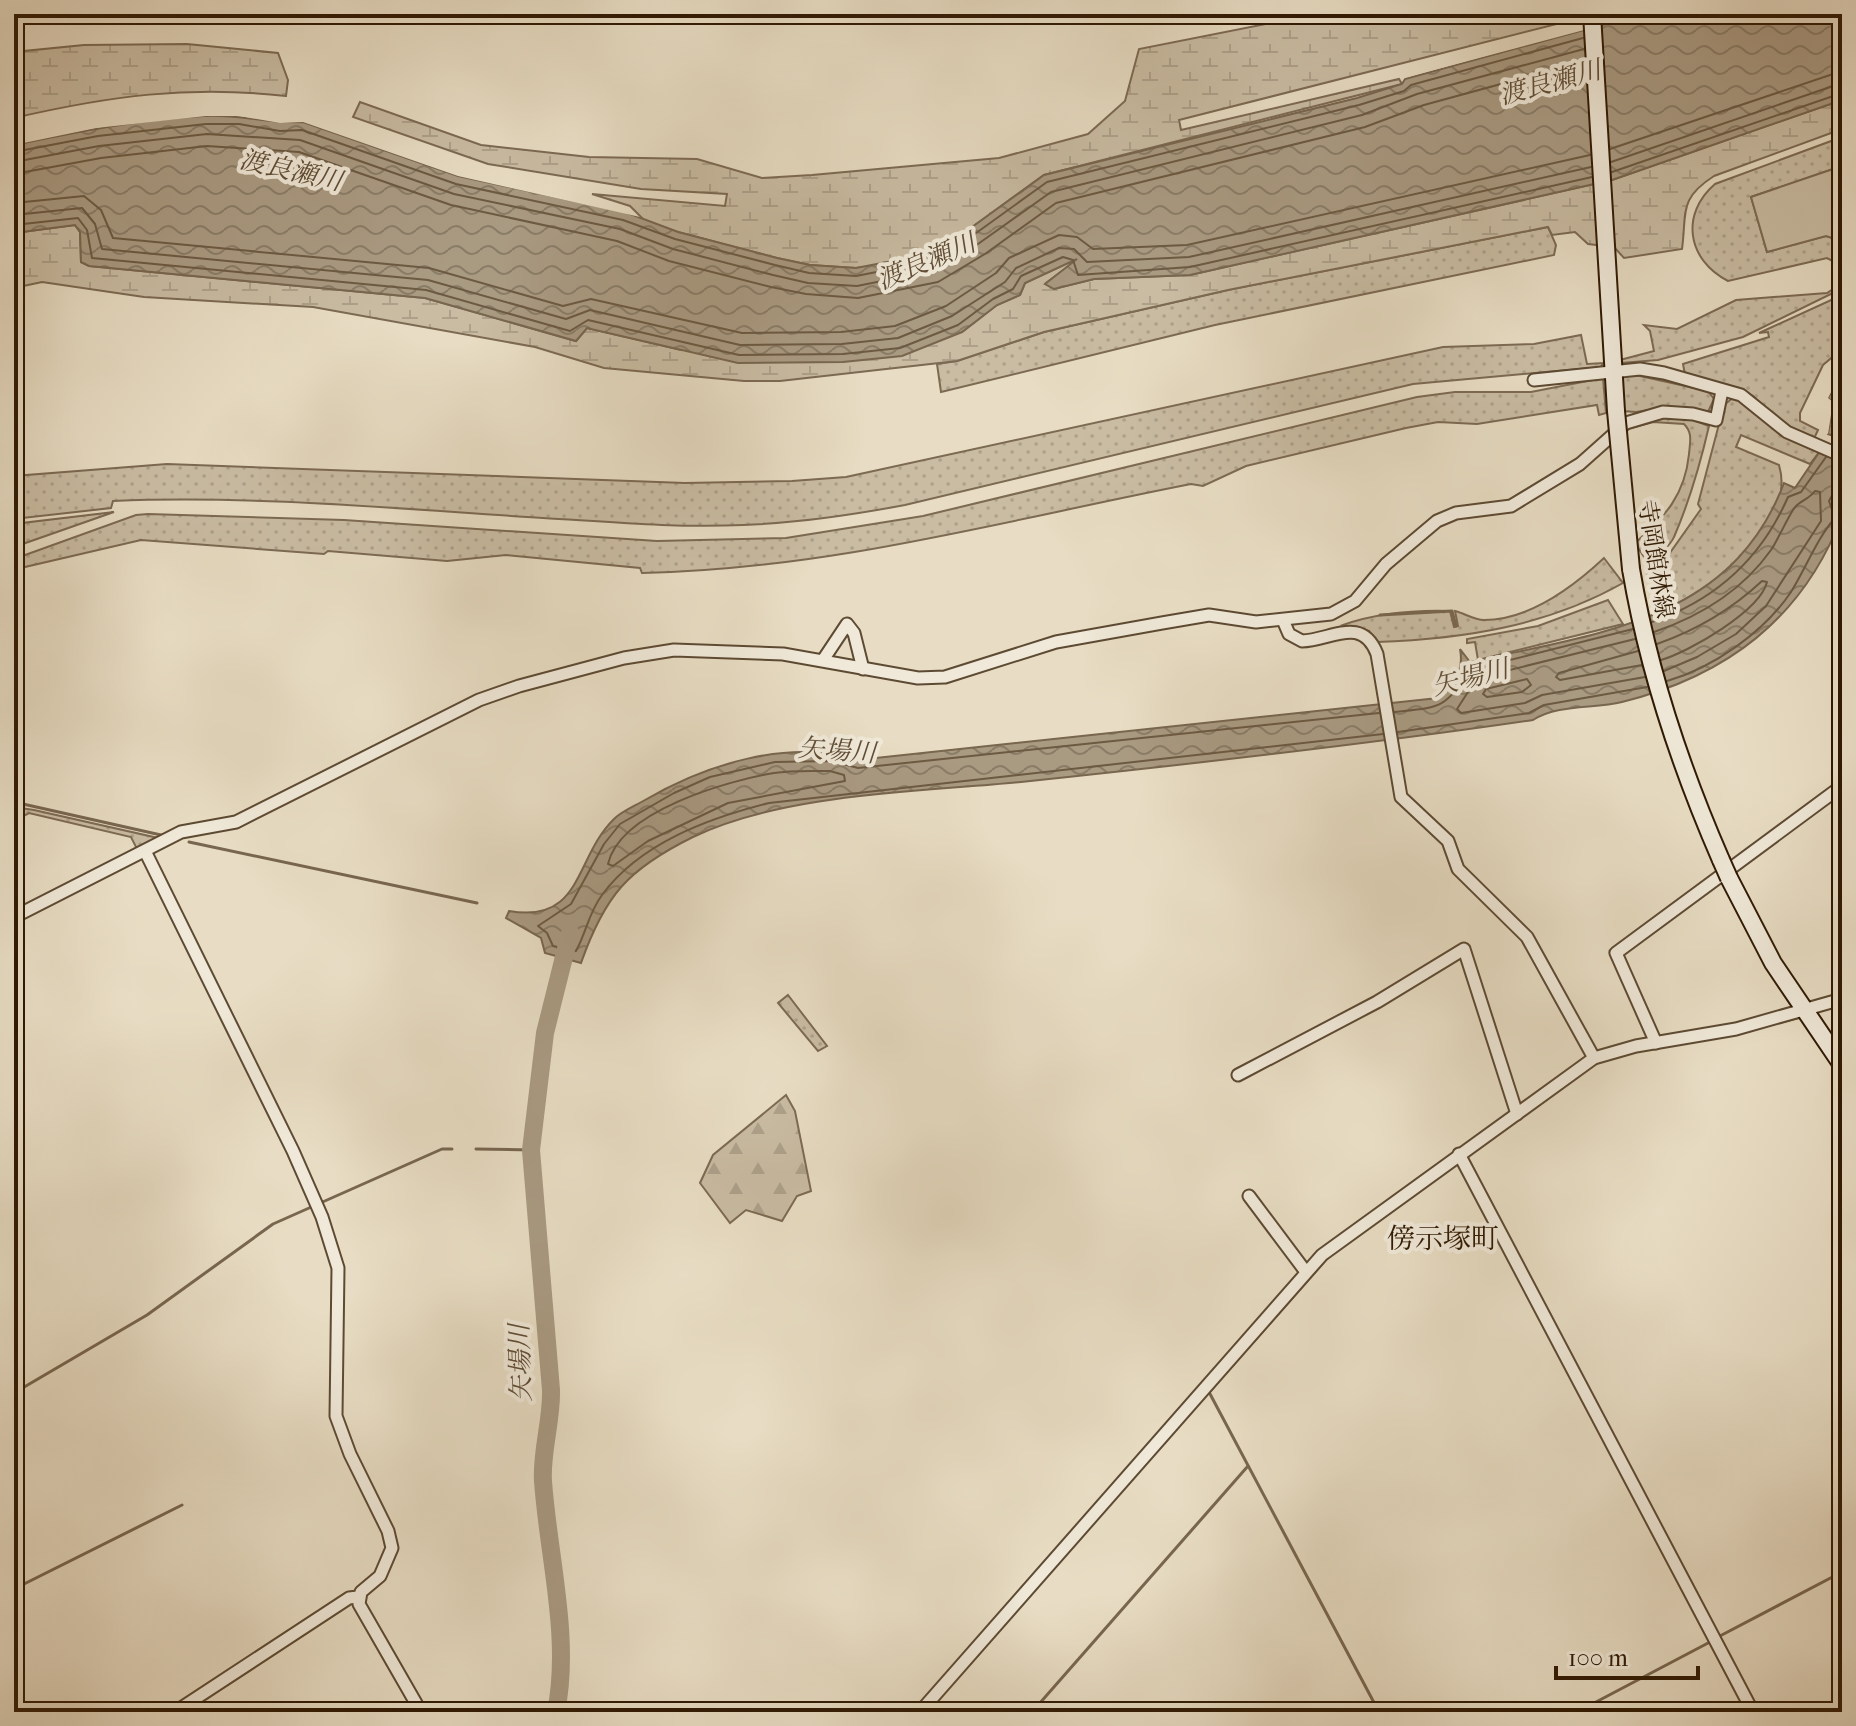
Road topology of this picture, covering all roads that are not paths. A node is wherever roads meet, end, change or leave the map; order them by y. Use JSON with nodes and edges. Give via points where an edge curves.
{"nodes":[{"id":1,"x":1592,"y":14,"type":"edge"},
{"id":2,"x":1613,"y":368,"type":"junction"},
{"id":3,"x":1534,"y":380,"type":"dead end"},
{"id":4,"x":1722,"y":391,"type":"junction"},
{"id":5,"x":1842,"y":456,"type":"edge"},
{"id":6,"x":1283,"y":620,"type":"junction"},
{"id":7,"x":823,"y":660,"type":"junction"},
{"id":8,"x":863,"y":669,"type":"junction"},
{"id":9,"x":1842,"y":786,"type":"edge"},
{"id":10,"x":145,"y":851,"type":"junction"},
{"id":11,"x":14,"y":917,"type":"edge"},
{"id":12,"x":1842,"y":999,"type":"edge"},
{"id":13,"x":1802,"y":1010,"type":"junction"},
{"id":14,"x":1656,"y":1043,"type":"junction"},
{"id":15,"x":1594,"y":1058,"type":"junction"},
{"id":16,"x":1842,"y":1065,"type":"edge"},
{"id":17,"x":1238,"y":1075,"type":"dead end"},
{"id":18,"x":1517,"y":1114,"type":"junction"},
{"id":19,"x":1459,"y":1154,"type":"junction"},
{"id":20,"x":1249,"y":1196,"type":"dead end"},
{"id":21,"x":1306,"y":1272,"type":"junction"},
{"id":22,"x":358,"y":1597,"type":"junction"},
{"id":23,"x":175,"y":1712,"type":"edge"},
{"id":24,"x":421,"y":1712,"type":"edge"},
{"id":25,"x":920,"y":1712,"type":"edge"},
{"id":26,"x":1753,"y":1712,"type":"edge"}],
"edges":[{"from":1,"to":2,"type":"main road","name":"寺岡館林線"},
{"from":2,"to":3,"type":"street"},
{"from":2,"to":4,"type":"street","via":[[1664,373]]},
{"from":2,"to":13,"type":"main road","name":"寺岡館林線","bridge":true,"via":[[1635,596],[1670,730],[1729,878]]},
{"from":4,"to":5,"type":"street","via":[[1741,395],[1773,423]]},
{"from":4,"to":6,"type":"street","via":[[1716,420],[1678,412],[1639,417],[1615,431],[1580,464],[1511,506],[1456,513],[1437,521],[1386,564],[1348,606],[1331,614]]},
{"from":6,"to":8,"type":"street","via":[[1209,615],[1148,625],[1056,642],[945,677]]},
{"from":6,"to":15,"type":"street","via":[[1289,634],[1302,641],[1356,631],[1370,640],[1377,654],[1399,792],[1448,841],[1458,869],[1527,937]]},
{"from":7,"to":8,"type":"street"},
{"from":7,"to":8,"type":"street","via":[[847,624]]},
{"from":7,"to":10,"type":"street","via":[[664,651],[519,686],[465,707],[236,822],[181,832]]},
{"from":9,"to":14,"type":"street","via":[[1616,953]]},
{"from":10,"to":11,"type":"street"},
{"from":10,"to":22,"type":"street","via":[[293,1151],[338,1268],[336,1416],[392,1548],[380,1576]]},
{"from":12,"to":13,"type":"street"},
{"from":13,"to":14,"type":"street"},
{"from":13,"to":16,"type":"main road","name":"寺岡館林線"},
{"from":14,"to":15,"type":"street"},
{"from":15,"to":18,"type":"street"},
{"from":17,"to":18,"type":"street","via":[[1464,949]]},
{"from":18,"to":19,"type":"street"},
{"from":19,"to":21,"type":"street","via":[[1328,1249]]},
{"from":19,"to":26,"type":"street"},
{"from":20,"to":21,"type":"street"},
{"from":21,"to":25,"type":"street"},
{"from":22,"to":23,"type":"street"},
{"from":22,"to":24,"type":"street"}]}
